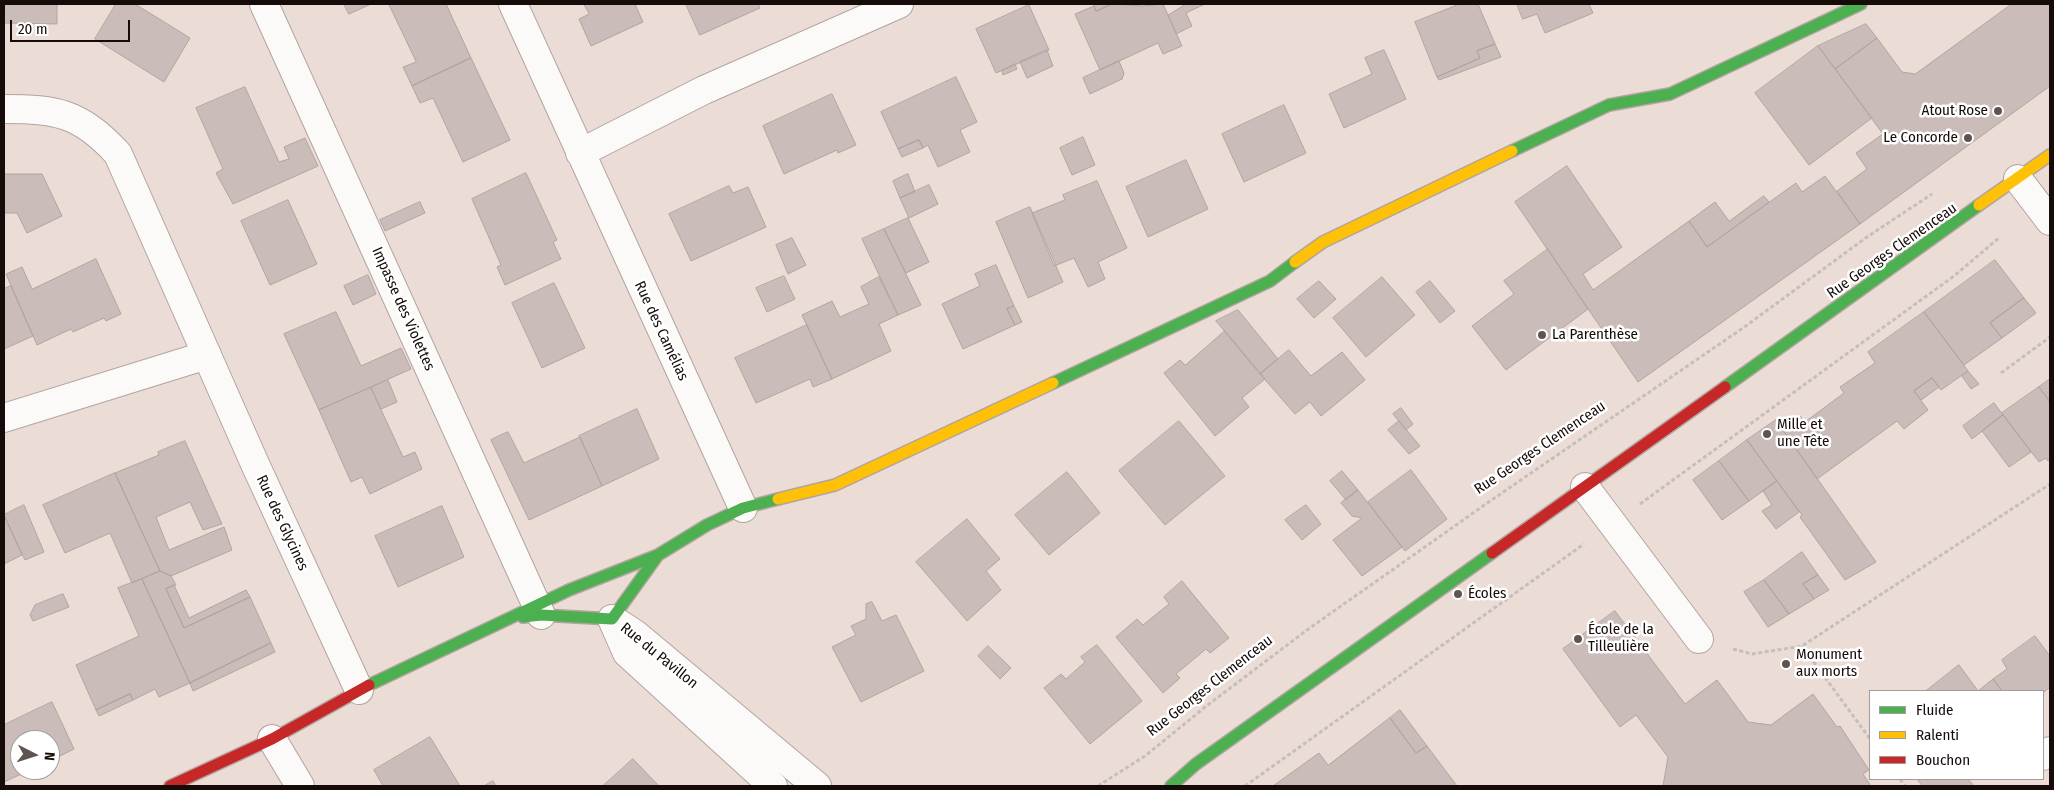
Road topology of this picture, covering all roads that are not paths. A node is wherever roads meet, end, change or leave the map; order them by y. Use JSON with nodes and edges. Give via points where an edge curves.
{"nodes":[{"id":1,"x":264,"y":4,"type":"edge"},
{"id":2,"x":512,"y":4,"type":"edge"},
{"id":3,"x":899,"y":4,"type":"edge"},
{"id":4,"x":1861,"y":4,"type":"edge"},
{"id":5,"x":4,"y":109,"type":"edge"},
{"id":6,"x":580,"y":154,"type":"junction"},
{"id":7,"x":2050,"y":156,"type":"edge"},
{"id":8,"x":2018,"y":179,"type":"junction"},
{"id":9,"x":2050,"y":221,"type":"edge"},
{"id":10,"x":207,"y":355,"type":"junction"},
{"id":11,"x":4,"y":418,"type":"edge"},
{"id":12,"x":1585,"y":487,"type":"junction"},
{"id":13,"x":743,"y":508,"type":"junction"},
{"id":14,"x":658,"y":555,"type":"junction"},
{"id":15,"x":539,"y":610,"type":"junction"},
{"id":16,"x":612,"y":619,"type":"junction"},
{"id":17,"x":1699,"y":639,"type":"road end"},
{"id":18,"x":359,"y":690,"type":"junction"},
{"id":19,"x":272,"y":739,"type":"junction"},
{"id":20,"x":1196,"y":764,"type":"junction"},
{"id":21,"x":1158,"y":782,"type":"dead end"},
{"id":22,"x":170,"y":786,"type":"edge"},
{"id":23,"x":300,"y":786,"type":"edge"},
{"id":24,"x":774,"y":786,"type":"edge"},
{"id":25,"x":817,"y":786,"type":"edge"},
{"id":26,"x":1171,"y":786,"type":"edge"}],
"edges":[{"from":1,"to":15,"type":"street","name":"Impasse des Violettes"},
{"from":2,"to":6,"type":"street","name":"Rue des Camélias"},
{"from":3,"to":6,"type":"street","via":[[704,90]]},
{"from":4,"to":13,"type":"main road","via":[[1670,94],[1610,104],[1323,242],[1270,281],[834,485]]},
{"from":5,"to":10,"type":"street","name":"Rue des Glycines","via":[[58,112],[82,121],[118,154]]},
{"from":6,"to":13,"type":"street","name":"Rue des Camélias"},
{"from":7,"to":8,"type":"main road","name":"Rue Georges Clemenceau"},
{"from":8,"to":9,"type":"street"},
{"from":8,"to":12,"type":"main road","name":"Rue Georges Clemenceau"},
{"from":10,"to":11,"type":"street"},
{"from":10,"to":18,"type":"street","name":"Rue des Glycines"},
{"from":12,"to":17,"type":"street"},
{"from":12,"to":20,"type":"main road","name":"Rue Georges Clemenceau"},
{"from":13,"to":14,"type":"main road","via":[[707,525]]},
{"from":14,"to":15,"type":"main road","via":[[569,590]]},
{"from":14,"to":16,"type":"main road"},
{"from":15,"to":16,"type":"main road"},
{"from":15,"to":18,"type":"main road","via":[[510,618]]},
{"from":16,"to":24,"type":"street","name":"Rue du Pavillon","via":[[627,653]]},
{"from":16,"to":25,"type":"street","name":"Rue du Pavillon","via":[[635,634]]},
{"from":18,"to":19,"type":"main road"},
{"from":19,"to":22,"type":"main road"},
{"from":19,"to":23,"type":"street"},
{"from":20,"to":21,"type":"main road","name":"Rue Georges Clemenceau"},
{"from":20,"to":26,"type":"main road","name":"Rue Georges Clemenceau"}]}
